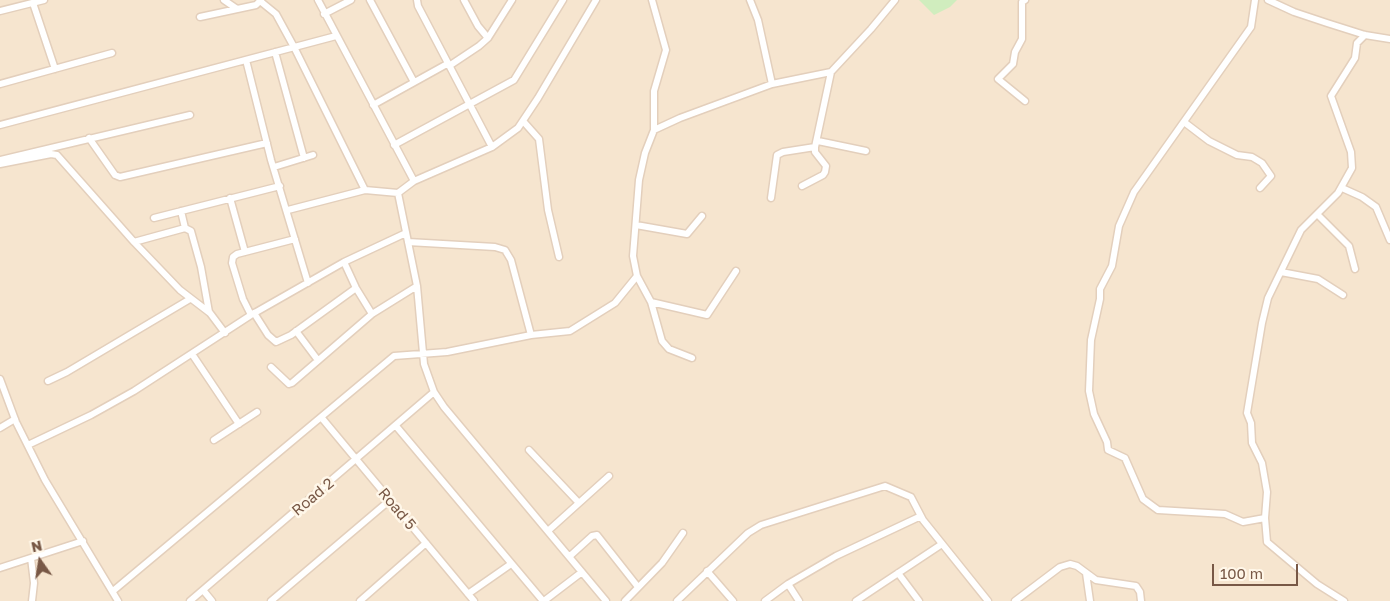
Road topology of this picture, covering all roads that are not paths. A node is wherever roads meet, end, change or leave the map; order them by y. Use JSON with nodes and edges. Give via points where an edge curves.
{"nodes":[{"id":1,"x":44,"y":0,"type":"edge"},
{"id":2,"x":224,"y":0,"type":"edge"},
{"id":3,"x":260,"y":0,"type":"edge"},
{"id":4,"x":318,"y":0,"type":"edge"},
{"id":5,"x":351,"y":0,"type":"edge"},
{"id":6,"x":370,"y":0,"type":"edge"},
{"id":7,"x":417,"y":0,"type":"edge"},
{"id":8,"x":464,"y":0,"type":"edge"},
{"id":9,"x":512,"y":0,"type":"edge"},
{"id":10,"x":563,"y":0,"type":"edge"},
{"id":11,"x":596,"y":0,"type":"edge"},
{"id":12,"x":652,"y":0,"type":"edge"},
{"id":13,"x":750,"y":0,"type":"edge"},
{"id":14,"x":895,"y":0,"type":"edge"},
{"id":15,"x":1025,"y":0,"type":"edge"},
{"id":16,"x":1255,"y":0,"type":"edge"},
{"id":17,"x":1268,"y":0,"type":"edge"},
{"id":18,"x":33,"y":3,"type":"junction"},
{"id":19,"x":237,"y":9,"type":"junction"},
{"id":20,"x":0,"y":11,"type":"edge"},
{"id":21,"x":324,"y":14,"type":"junction"},
{"id":22,"x":200,"y":18,"type":"dead end"},
{"id":23,"x":1365,"y":34,"type":"junction"},
{"id":24,"x":336,"y":36,"type":"junction"},
{"id":25,"x":488,"y":38,"type":"junction"},
{"id":26,"x":1390,"y":39,"type":"edge"},
{"id":27,"x":294,"y":47,"type":"junction"},
{"id":28,"x":276,"y":52,"type":"junction"},
{"id":29,"x":112,"y":53,"type":"dead end"},
{"id":30,"x":246,"y":60,"type":"junction"},
{"id":31,"x":449,"y":66,"type":"junction"},
{"id":32,"x":55,"y":69,"type":"junction"},
{"id":33,"x":831,"y":72,"type":"junction"},
{"id":34,"x":414,"y":82,"type":"junction"},
{"id":35,"x":0,"y":84,"type":"edge"},
{"id":36,"x":772,"y":84,"type":"junction"},
{"id":37,"x":1025,"y":101,"type":"dead end"},
{"id":38,"x":373,"y":105,"type":"junction"},
{"id":39,"x":470,"y":106,"type":"junction"},
{"id":40,"x":190,"y":115,"type":"dead end"},
{"id":41,"x":523,"y":121,"type":"junction"},
{"id":42,"x":1184,"y":122,"type":"junction"},
{"id":43,"x":0,"y":125,"type":"edge"},
{"id":44,"x":654,"y":130,"type":"junction"},
{"id":45,"x":89,"y":138,"type":"junction"},
{"id":46,"x":267,"y":143,"type":"junction"},
{"id":47,"x":817,"y":144,"type":"junction"},
{"id":48,"x":394,"y":145,"type":"junction"},
{"id":49,"x":492,"y":146,"type":"junction"},
{"id":50,"x":866,"y":151,"type":"dead end"},
{"id":51,"x":313,"y":156,"type":"dead end"},
{"id":52,"x":304,"y":158,"type":"junction"},
{"id":53,"x":0,"y":160,"type":"edge"},
{"id":54,"x":0,"y":164,"type":"edge"},
{"id":55,"x":274,"y":167,"type":"junction"},
{"id":56,"x":414,"y":181,"type":"junction"},
{"id":57,"x":280,"y":186,"type":"junction"},
{"id":58,"x":802,"y":186,"type":"dead end"},
{"id":59,"x":1260,"y":188,"type":"dead end"},
{"id":60,"x":1342,"y":188,"type":"junction"},
{"id":61,"x":365,"y":190,"type":"junction"},
{"id":62,"x":398,"y":193,"type":"junction"},
{"id":63,"x":230,"y":198,"type":"junction"},
{"id":64,"x":771,"y":198,"type":"dead end"},
{"id":65,"x":288,"y":210,"type":"junction"},
{"id":66,"x":181,"y":211,"type":"junction"},
{"id":67,"x":1317,"y":214,"type":"junction"},
{"id":68,"x":702,"y":216,"type":"dead end"},
{"id":69,"x":154,"y":218,"type":"dead end"},
{"id":70,"x":636,"y":225,"type":"junction"},
{"id":71,"x":185,"y":228,"type":"junction"},
{"id":72,"x":406,"y":234,"type":"junction"},
{"id":73,"x":296,"y":239,"type":"junction"},
{"id":74,"x":1390,"y":240,"type":"edge"},
{"id":75,"x":134,"y":242,"type":"junction"},
{"id":76,"x":408,"y":242,"type":"junction"},
{"id":77,"x":245,"y":252,"type":"junction"},
{"id":78,"x":559,"y":257,"type":"dead end"},
{"id":79,"x":344,"y":262,"type":"junction"},
{"id":80,"x":1355,"y":269,"type":"dead end"},
{"id":81,"x":736,"y":271,"type":"dead end"},
{"id":82,"x":1281,"y":272,"type":"junction"},
{"id":83,"x":637,"y":276,"type":"junction"},
{"id":84,"x":308,"y":283,"type":"junction"},
{"id":85,"x":417,"y":286,"type":"junction"},
{"id":86,"x":356,"y":288,"type":"junction"},
{"id":87,"x":1343,"y":295,"type":"dead end"},
{"id":88,"x":190,"y":300,"type":"junction"},
{"id":89,"x":651,"y":302,"type":"junction"},
{"id":90,"x":210,"y":313,"type":"junction"},
{"id":91,"x":252,"y":314,"type":"junction"},
{"id":92,"x":372,"y":314,"type":"junction"},
{"id":93,"x":296,"y":331,"type":"junction"},
{"id":94,"x":224,"y":333,"type":"junction"},
{"id":95,"x":531,"y":335,"type":"junction"},
{"id":96,"x":424,"y":353,"type":"junction"},
{"id":97,"x":192,"y":354,"type":"junction"},
{"id":98,"x":692,"y":358,"type":"dead end"},
{"id":99,"x":317,"y":359,"type":"junction"},
{"id":100,"x":271,"y":367,"type":"dead end"},
{"id":101,"x":0,"y":379,"type":"edge"},
{"id":102,"x":48,"y":381,"type":"dead end"},
{"id":103,"x":434,"y":392,"type":"junction"},
{"id":104,"x":257,"y":412,"type":"dead end"},
{"id":105,"x":321,"y":417,"type":"junction"},
{"id":106,"x":15,"y":419,"type":"junction"},
{"id":107,"x":238,"y":424,"type":"junction"},
{"id":108,"x":396,"y":426,"type":"junction"},
{"id":109,"x":0,"y":428,"type":"edge"},
{"id":110,"x":214,"y":440,"type":"dead end"},
{"id":111,"x":28,"y":445,"type":"junction"},
{"id":112,"x":529,"y":450,"type":"dead end"},
{"id":113,"x":356,"y":460,"type":"junction"},
{"id":114,"x":609,"y":476,"type":"dead end"},
{"id":115,"x":390,"y":500,"type":"junction"},
{"id":116,"x":580,"y":503,"type":"junction"},
{"id":117,"x":921,"y":516,"type":"junction"},
{"id":118,"x":1265,"y":518,"type":"junction"},
{"id":119,"x":549,"y":530,"type":"junction"},
{"id":120,"x":683,"y":534,"type":"dead end"},
{"id":121,"x":83,"y":542,"type":"junction"},
{"id":122,"x":426,"y":543,"type":"junction"},
{"id":123,"x":942,"y":544,"type":"junction"},
{"id":124,"x":570,"y":556,"type":"junction"},
{"id":125,"x":31,"y":558,"type":"junction"},
{"id":126,"x":512,"y":564,"type":"junction"},
{"id":127,"x":0,"y":568,"type":"edge"},
{"id":128,"x":708,"y":571,"type":"junction"},
{"id":129,"x":582,"y":572,"type":"junction"},
{"id":130,"x":898,"y":573,"type":"junction"},
{"id":131,"x":1086,"y":573,"type":"junction"},
{"id":132,"x":788,"y":584,"type":"junction"},
{"id":133,"x":638,"y":587,"type":"junction"},
{"id":134,"x":203,"y":590,"type":"junction"},
{"id":135,"x":113,"y":591,"type":"junction"},
{"id":136,"x":468,"y":594,"type":"junction"},
{"id":137,"x":272,"y":600,"type":"edge"},
{"id":138,"x":32,"y":601,"type":"edge"},
{"id":139,"x":118,"y":601,"type":"edge"},
{"id":140,"x":190,"y":601,"type":"edge"},
{"id":141,"x":212,"y":601,"type":"edge"},
{"id":142,"x":360,"y":601,"type":"edge"},
{"id":143,"x":474,"y":601,"type":"edge"},
{"id":144,"x":544,"y":601,"type":"edge"},
{"id":145,"x":606,"y":601,"type":"edge"},
{"id":146,"x":625,"y":601,"type":"edge"},
{"id":147,"x":677,"y":601,"type":"edge"},
{"id":148,"x":733,"y":601,"type":"edge"},
{"id":149,"x":765,"y":601,"type":"edge"},
{"id":150,"x":799,"y":601,"type":"edge"},
{"id":151,"x":856,"y":601,"type":"edge"},
{"id":152,"x":918,"y":601,"type":"edge"},
{"id":153,"x":988,"y":601,"type":"edge"},
{"id":154,"x":1015,"y":601,"type":"edge"},
{"id":155,"x":1090,"y":601,"type":"edge"},
{"id":156,"x":1141,"y":601,"type":"edge"},
{"id":157,"x":1344,"y":601,"type":"edge"}],
"edges":[{"from":1,"to":18,"type":"street"},
{"from":2,"to":19,"type":"street"},
{"from":3,"to":19,"type":"street","via":[[256,5]]},
{"from":3,"to":27,"type":"street","via":[[276,14]]},
{"from":4,"to":21,"type":"street"},
{"from":5,"to":21,"type":"street"},
{"from":6,"to":34,"type":"street"},
{"from":7,"to":31,"type":"street"},
{"from":8,"to":25,"type":"street"},
{"from":9,"to":25,"type":"street"},
{"from":10,"to":39,"type":"street","via":[[514,80]]},
{"from":11,"to":41,"type":"street"},
{"from":12,"to":44,"type":"street","via":[[666,50],[654,91]]},
{"from":13,"to":36,"type":"street","via":[[758,20]]},
{"from":14,"to":33,"type":"street"},
{"from":15,"to":37,"type":"street","via":[[1022,2],[1022,39],[1013,64],[998,79]]},
{"from":16,"to":42,"type":"street","via":[[1251,27]]},
{"from":17,"to":23,"type":"street","via":[[1294,12]]},
{"from":18,"to":20,"type":"street"},
{"from":18,"to":32,"type":"street"},
{"from":19,"to":22,"type":"street"},
{"from":21,"to":24,"type":"street"},
{"from":23,"to":26,"type":"street"},
{"from":23,"to":60,"type":"street","via":[[1357,43],[1355,58],[1331,96],[1351,152],[1352,168]]},
{"from":24,"to":27,"type":"street"},
{"from":24,"to":38,"type":"street"},
{"from":25,"to":31,"type":"street"},
{"from":27,"to":28,"type":"street"},
{"from":27,"to":61,"type":"street"},
{"from":28,"to":30,"type":"street"},
{"from":28,"to":52,"type":"street"},
{"from":29,"to":32,"type":"street"},
{"from":30,"to":43,"type":"street"},
{"from":30,"to":46,"type":"street"},
{"from":31,"to":34,"type":"street","via":[[447,64]]},
{"from":31,"to":39,"type":"street"},
{"from":32,"to":35,"type":"street"},
{"from":33,"to":36,"type":"street"},
{"from":33,"to":47,"type":"street"},
{"from":34,"to":38,"type":"street"},
{"from":36,"to":44,"type":"street"},
{"from":38,"to":48,"type":"street"},
{"from":39,"to":48,"type":"street"},
{"from":39,"to":49,"type":"street"},
{"from":40,"to":45,"type":"street"},
{"from":41,"to":49,"type":"street"},
{"from":41,"to":78,"type":"street","via":[[539,138],[548,210]]},
{"from":42,"to":59,"type":"street","via":[[1209,141],[1236,155],[1252,157],[1262,163],[1271,176]]},
{"from":42,"to":118,"type":"street","via":[[1134,192],[1119,226],[1112,266],[1100,289],[1091,340],[1089,391],[1108,450],[1125,458],[1143,499],[1158,510],[1217,513],[1243,522]]},
{"from":44,"to":70,"type":"street","via":[[645,153]]},
{"from":45,"to":46,"type":"street","via":[[115,175],[120,177]]},
{"from":45,"to":53,"type":"street"},
{"from":46,"to":55,"type":"street"},
{"from":47,"to":50,"type":"street"},
{"from":47,"to":58,"type":"street","via":[[815,152],[826,166],[825,172]]},
{"from":47,"to":64,"type":"street","via":[[777,155]]},
{"from":48,"to":56,"type":"street"},
{"from":49,"to":56,"type":"street"},
{"from":51,"to":52,"type":"street"},
{"from":52,"to":55,"type":"street"},
{"from":54,"to":75,"type":"street","via":[[57,155]]},
{"from":55,"to":57,"type":"street"},
{"from":56,"to":62,"type":"street"},
{"from":57,"to":63,"type":"street"},
{"from":57,"to":65,"type":"street"},
{"from":60,"to":67,"type":"street"},
{"from":60,"to":74,"type":"street","via":[[1362,196],[1376,207]]},
{"from":61,"to":62,"type":"street"},
{"from":61,"to":65,"type":"street"},
{"from":62,"to":72,"type":"street"},
{"from":63,"to":66,"type":"street"},
{"from":63,"to":77,"type":"street"},
{"from":65,"to":73,"type":"street"},
{"from":66,"to":69,"type":"street"},
{"from":66,"to":71,"type":"street"},
{"from":67,"to":80,"type":"street","via":[[1349,246]]},
{"from":67,"to":82,"type":"street","via":[[1301,230]]},
{"from":68,"to":70,"type":"street","via":[[687,234]]},
{"from":70,"to":83,"type":"street","via":[[633,256]]},
{"from":71,"to":75,"type":"street"},
{"from":71,"to":90,"type":"street","via":[[194,234]]},
{"from":72,"to":76,"type":"street"},
{"from":72,"to":79,"type":"street"},
{"from":73,"to":77,"type":"street"},
{"from":73,"to":84,"type":"street"},
{"from":75,"to":88,"type":"street"},
{"from":76,"to":85,"type":"street"},
{"from":76,"to":95,"type":"street","via":[[505,250],[511,260]]},
{"from":77,"to":91,"type":"street","via":[[234,255],[232,263],[246,308]]},
{"from":79,"to":84,"type":"street"},
{"from":79,"to":86,"type":"street"},
{"from":81,"to":89,"type":"street","via":[[707,315]]},
{"from":82,"to":87,"type":"street","via":[[1318,279]]},
{"from":82,"to":118,"type":"street","via":[[1268,298],[1247,413],[1252,442],[1262,462],[1267,492]]},
{"from":83,"to":89,"type":"street"},
{"from":83,"to":95,"type":"street","via":[[615,302],[570,331]]},
{"from":84,"to":91,"type":"street"},
{"from":85,"to":92,"type":"street"},
{"from":85,"to":96,"type":"street"},
{"from":86,"to":92,"type":"street"},
{"from":86,"to":93,"type":"street"},
{"from":88,"to":90,"type":"street","via":[[197,301]]},
{"from":88,"to":102,"type":"street"},
{"from":89,"to":98,"type":"street","via":[[664,345]]},
{"from":90,"to":94,"type":"street"},
{"from":91,"to":93,"type":"street","via":[[276,342]]},
{"from":91,"to":94,"type":"street"},
{"from":92,"to":99,"type":"street"},
{"from":93,"to":99,"type":"street"},
{"from":94,"to":97,"type":"street"},
{"from":95,"to":96,"type":"street","via":[[447,352]]},
{"from":96,"to":103,"type":"street","via":[[424,364]]},
{"from":96,"to":105,"type":"street","via":[[394,356]]},
{"from":97,"to":107,"type":"street"},
{"from":97,"to":111,"type":"street","via":[[91,415]]},
{"from":99,"to":100,"type":"street","via":[[290,384]]},
{"from":101,"to":106,"type":"street"},
{"from":103,"to":108,"type":"street","name":"Road 2"},
{"from":103,"to":119,"type":"street"},
{"from":104,"to":107,"type":"street"},
{"from":105,"to":113,"type":"street","name":"Road 5"},
{"from":105,"to":135,"type":"street"},
{"from":106,"to":109,"type":"street"},
{"from":106,"to":111,"type":"street"},
{"from":107,"to":110,"type":"street"},
{"from":108,"to":113,"type":"street","name":"Road 2"},
{"from":108,"to":126,"type":"street"},
{"from":111,"to":121,"type":"street"},
{"from":112,"to":116,"type":"street"},
{"from":113,"to":115,"type":"street","name":"Road 5"},
{"from":113,"to":134,"type":"street","name":"Road 2"},
{"from":114,"to":116,"type":"street"},
{"from":115,"to":122,"type":"street","name":"Road 5"},
{"from":115,"to":137,"type":"street"},
{"from":116,"to":119,"type":"street"},
{"from":117,"to":123,"type":"street"},
{"from":117,"to":128,"type":"street","via":[[911,497],[889,486],[881,487],[761,525]]},
{"from":117,"to":132,"type":"street","via":[[836,556]]},
{"from":118,"to":157,"type":"street","via":[[1267,542],[1317,584]]},
{"from":119,"to":124,"type":"street"},
{"from":120,"to":133,"type":"street","via":[[662,563]]},
{"from":121,"to":125,"type":"street"},
{"from":121,"to":135,"type":"street"},
{"from":122,"to":136,"type":"street","name":"Road 5"},
{"from":122,"to":142,"type":"street"},
{"from":123,"to":130,"type":"street"},
{"from":123,"to":153,"type":"street"},
{"from":124,"to":129,"type":"street"},
{"from":124,"to":133,"type":"street","via":[[597,534]]},
{"from":125,"to":127,"type":"street"},
{"from":125,"to":138,"type":"street"},
{"from":126,"to":136,"type":"street"},
{"from":126,"to":144,"type":"street"},
{"from":128,"to":147,"type":"street"},
{"from":128,"to":148,"type":"street"},
{"from":129,"to":144,"type":"street"},
{"from":129,"to":145,"type":"street"},
{"from":130,"to":151,"type":"street"},
{"from":130,"to":152,"type":"street"},
{"from":131,"to":154,"type":"street","via":[[1077,566],[1065,564]]},
{"from":131,"to":155,"type":"street"},
{"from":131,"to":156,"type":"street","via":[[1096,580],[1136,586]]},
{"from":132,"to":149,"type":"street"},
{"from":132,"to":150,"type":"street"},
{"from":133,"to":146,"type":"street"},
{"from":134,"to":140,"type":"street","name":"Road 2"},
{"from":134,"to":141,"type":"street"},
{"from":135,"to":139,"type":"street"},
{"from":136,"to":143,"type":"street","name":"Road 5"}]}
